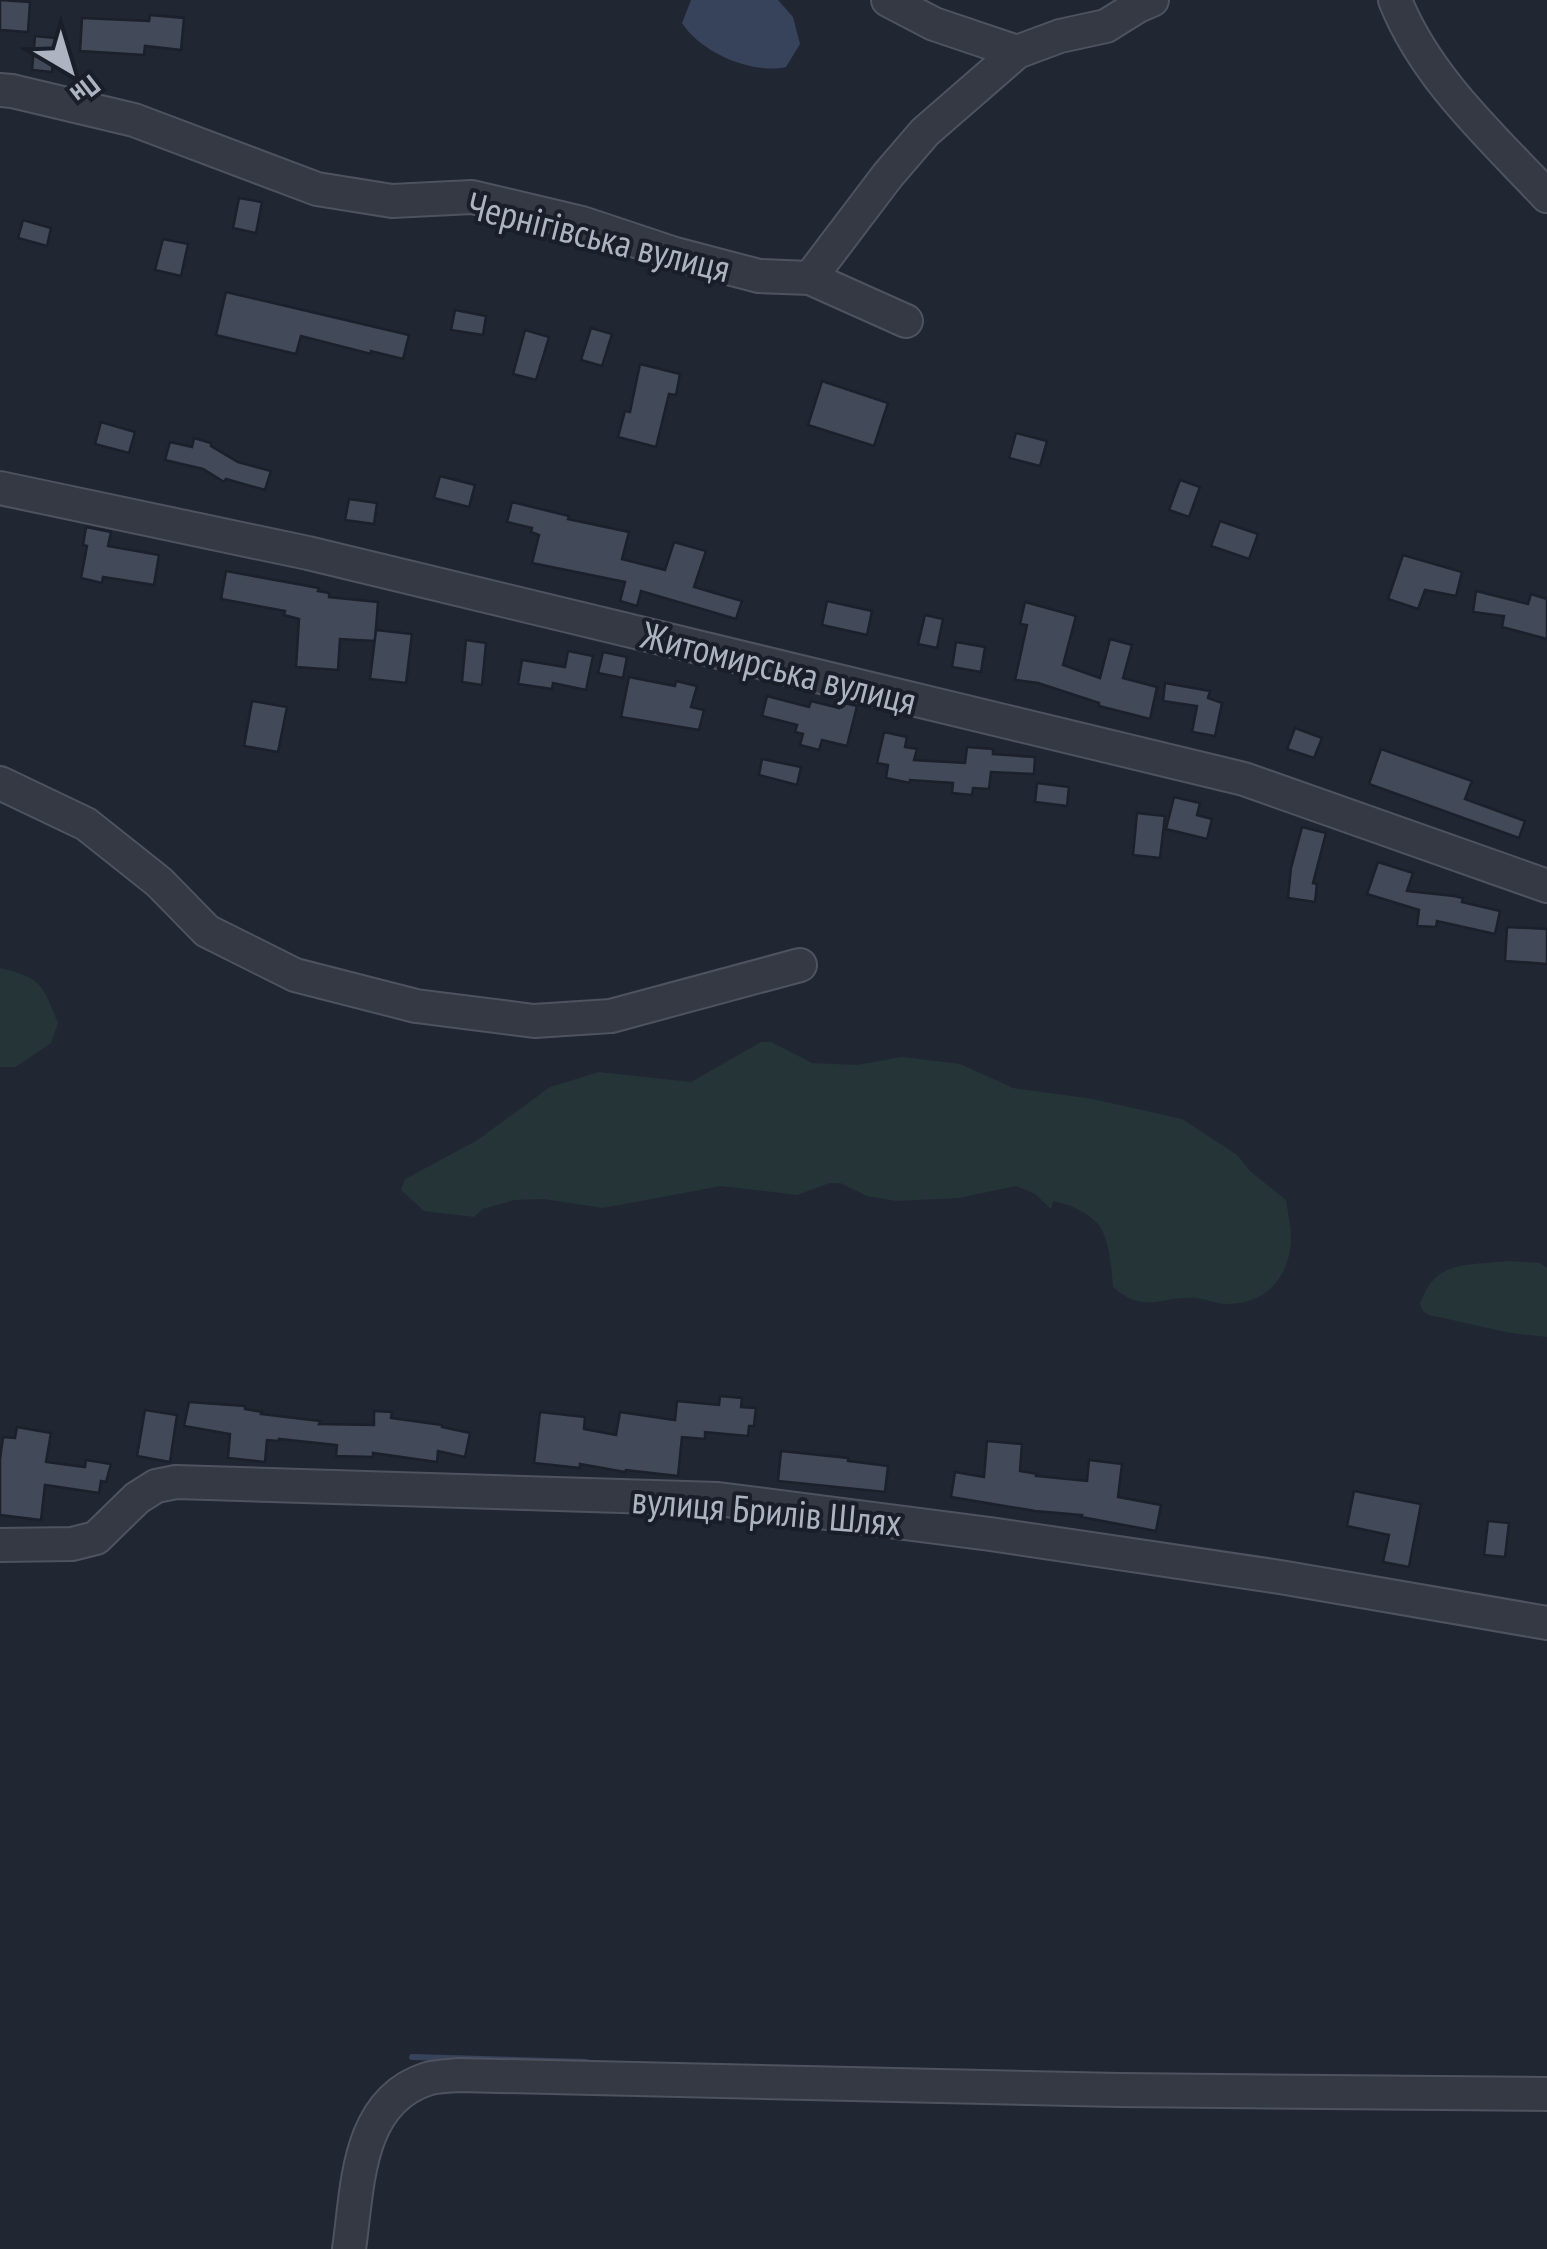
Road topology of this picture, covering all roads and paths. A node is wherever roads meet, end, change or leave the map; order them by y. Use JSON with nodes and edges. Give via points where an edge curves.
{"nodes":[{"id":1,"x":888,"y":0,"type":"edge"},
{"id":2,"x":1152,"y":0,"type":"edge"},
{"id":3,"x":1394,"y":0,"type":"edge"},
{"id":4,"x":1018,"y":52,"type":"junction"},
{"id":5,"x":0,"y":90,"type":"edge"},
{"id":6,"x":1547,"y":196,"type":"edge"},
{"id":7,"x":810,"y":278,"type":"junction"},
{"id":8,"x":906,"y":320,"type":"dead end"},
{"id":9,"x":0,"y":488,"type":"edge"},
{"id":10,"x":0,"y":783,"type":"edge"},
{"id":11,"x":1547,"y":886,"type":"edge"},
{"id":12,"x":800,"y":966,"type":"dead end"},
{"id":13,"x":0,"y":1545,"type":"edge"},
{"id":14,"x":1547,"y":1624,"type":"edge"},
{"id":15,"x":1547,"y":2094,"type":"edge"},
{"id":16,"x":349,"y":2249,"type":"edge"}],
"edges":[{"from":1,"to":4,"type":"street","via":[[934,24]]},
{"from":2,"to":4,"type":"street","via":[[1106,26]]},
{"from":3,"to":6,"type":"street","via":[[1451,94]]},
{"from":4,"to":7,"type":"street","via":[[925,132]]},
{"from":5,"to":7,"type":"street","name":"Чернігівська вулиця","via":[[134,120],[317,189],[392,202],[472,197],[759,276]]},
{"from":7,"to":8,"type":"street","name":"Чернігівська вулиця"},
{"from":9,"to":11,"type":"street","name":"Житомирська вулиця","via":[[308,553],[1244,779]]},
{"from":10,"to":12,"type":"street","via":[[86,824],[207,931],[295,975],[416,1006],[534,1021],[610,1016]]},
{"from":13,"to":14,"type":"street","name":"вулиця Брилів Шлях","via":[[96,1538],[136,1498],[176,1482],[718,1499],[1242,1571]]},
{"from":15,"to":16,"type":"street","via":[[429,2078],[391,2100],[377,2119],[364,2148]]}]}
